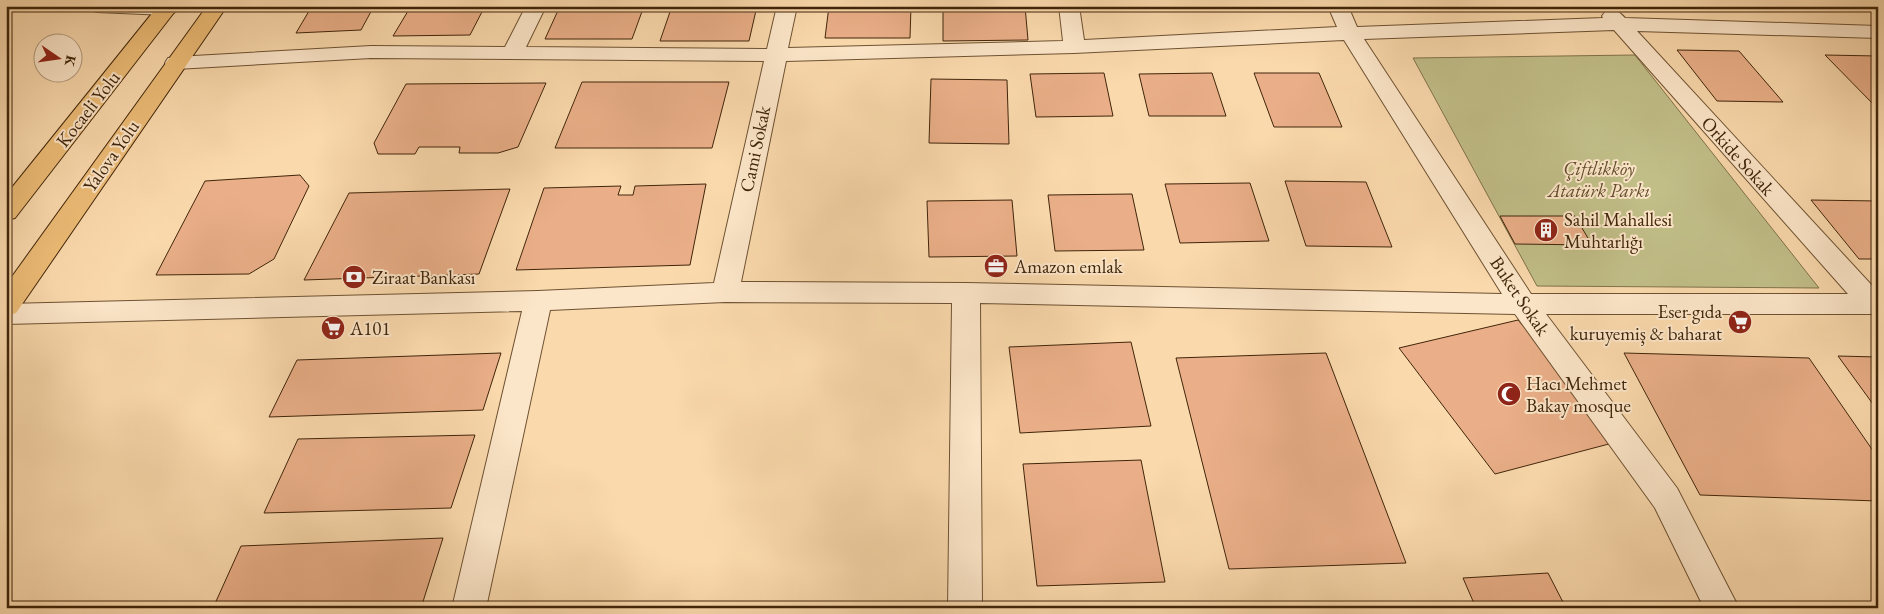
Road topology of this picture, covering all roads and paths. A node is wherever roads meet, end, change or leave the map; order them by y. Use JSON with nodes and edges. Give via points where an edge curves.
{"nodes":[{"id":1,"x":97,"y":6,"type":"edge"},
{"id":2,"x":217,"y":6,"type":"edge"},
{"id":3,"x":536,"y":6,"type":"edge"},
{"id":4,"x":787,"y":6,"type":"edge"},
{"id":5,"x":1068,"y":6,"type":"edge"},
{"id":6,"x":1338,"y":6,"type":"edge"},
{"id":7,"x":168,"y":8,"type":"edge"},
{"id":8,"x":1611,"y":15,"type":"edge"},
{"id":9,"x":1878,"y":32,"type":"edge"},
{"id":10,"x":1350,"y":33,"type":"junction"},
{"id":11,"x":1074,"y":47,"type":"junction"},
{"id":12,"x":512,"y":54,"type":"junction"},
{"id":13,"x":775,"y":55,"type":"junction"},
{"id":14,"x":176,"y":63,"type":"junction"},
{"id":15,"x":6,"y":212,"type":"edge"},
{"id":16,"x":725,"y":292,"type":"junction"},
{"id":17,"x":966,"y":293,"type":"junction"},
{"id":18,"x":538,"y":301,"type":"junction"},
{"id":19,"x":1524,"y":304,"type":"junction"},
{"id":20,"x":1875,"y":304,"type":"edge"},
{"id":21,"x":6,"y":306,"type":"edge"},
{"id":22,"x":6,"y":314,"type":"edge"},
{"id":23,"x":469,"y":608,"type":"edge"},
{"id":24,"x":965,"y":608,"type":"edge"},
{"id":25,"x":1722,"y":608,"type":"edge"}],
"edges":[{"from":1,"to":7,"type":"street"},
{"from":2,"to":14,"type":"highway","name":"Yalova Yolu"},
{"from":3,"to":12,"type":"street"},
{"from":4,"to":13,"type":"street","name":"Cami Sokak"},
{"from":5,"to":11,"type":"street"},
{"from":6,"to":10,"type":"street","name":"Buket Sokak"},
{"from":7,"to":15,"type":"highway","name":"Kocaeli̇ Yolu"},
{"from":8,"to":9,"type":"street"},
{"from":8,"to":10,"type":"street"},
{"from":8,"to":20,"type":"street","name":"Orkide Sokak"},
{"from":10,"to":11,"type":"street"},
{"from":10,"to":19,"type":"street","name":"Buket Sokak"},
{"from":11,"to":13,"type":"street"},
{"from":12,"to":13,"type":"street"},
{"from":12,"to":14,"type":"street","via":[[371,52]]},
{"from":13,"to":16,"type":"street","name":"Cami Sokak"},
{"from":14,"to":21,"type":"highway","name":"Yalova Yolu"},
{"from":16,"to":17,"type":"street"},
{"from":16,"to":18,"type":"street"},
{"from":17,"to":19,"type":"street"},
{"from":17,"to":24,"type":"street"},
{"from":18,"to":22,"type":"street"},
{"from":18,"to":23,"type":"street"},
{"from":19,"to":20,"type":"street"},
{"from":19,"to":25,"type":"street","name":"Buket Sokak","via":[[1666,498]]}]}
